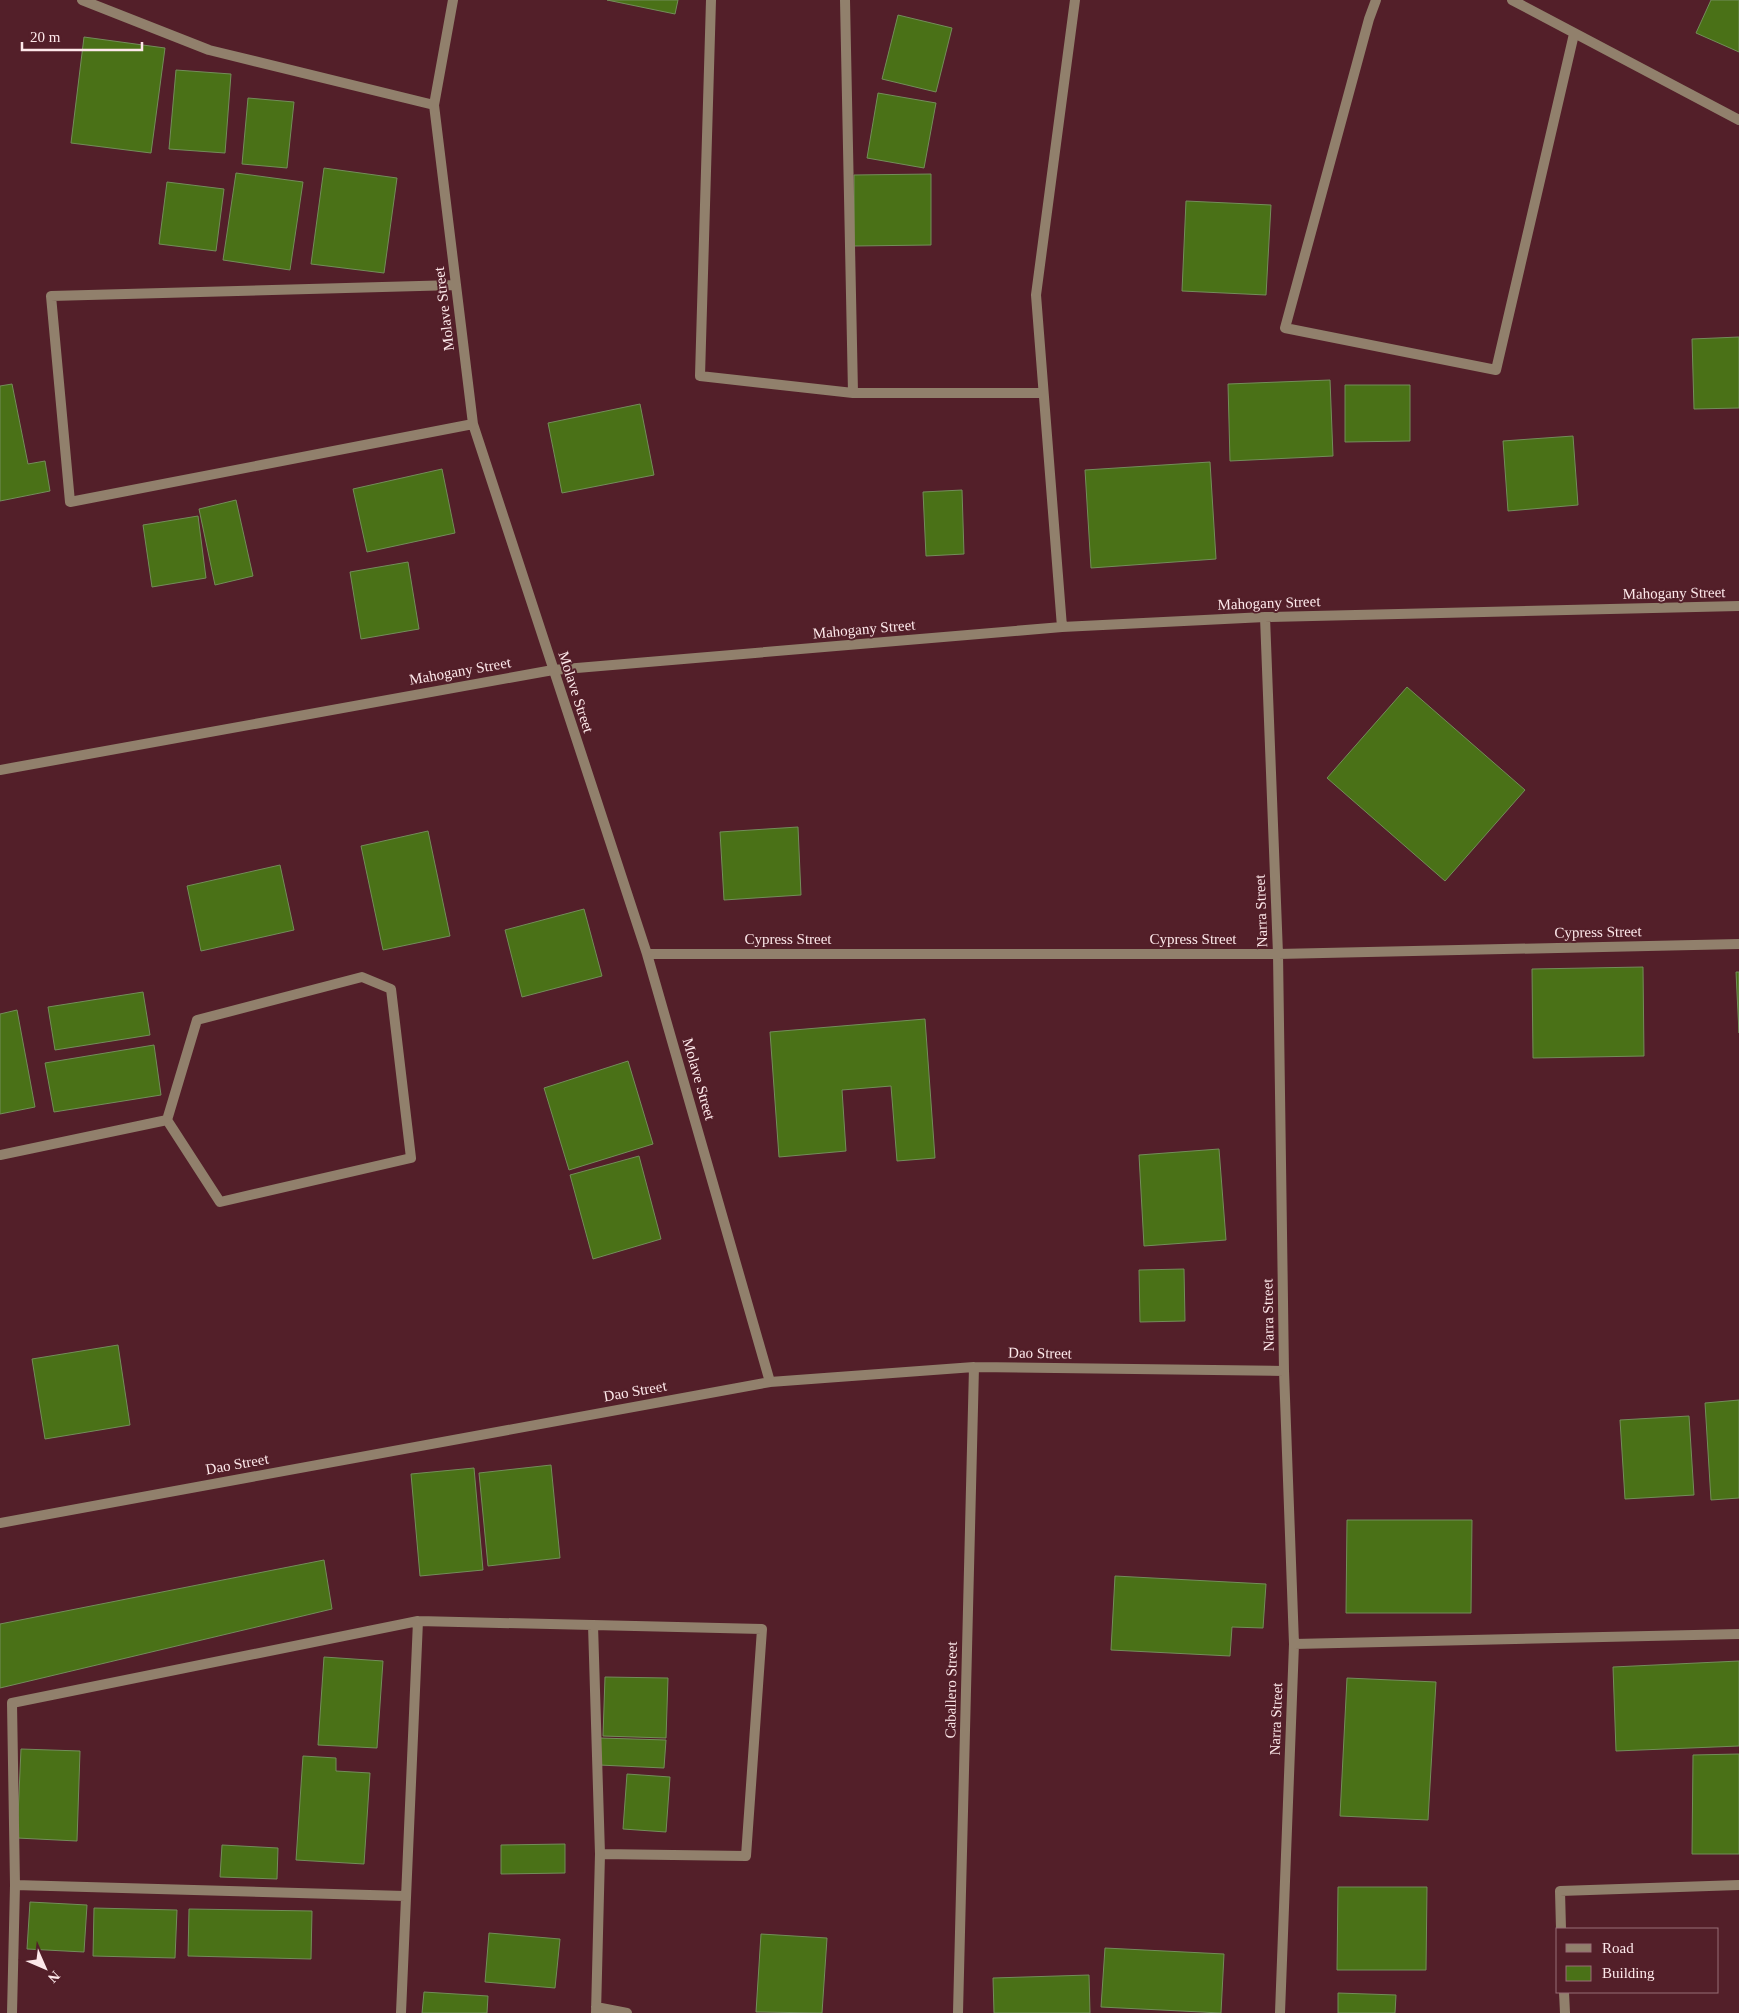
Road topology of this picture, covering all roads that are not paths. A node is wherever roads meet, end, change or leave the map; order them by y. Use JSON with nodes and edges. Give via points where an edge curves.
{"nodes":[{"id":1,"x":82,"y":0,"type":"edge"},
{"id":2,"x":453,"y":0,"type":"edge"},
{"id":3,"x":711,"y":0,"type":"edge"},
{"id":4,"x":845,"y":0,"type":"edge"},
{"id":5,"x":1075,"y":0,"type":"edge"},
{"id":6,"x":1376,"y":0,"type":"edge"},
{"id":7,"x":1512,"y":0,"type":"edge"},
{"id":8,"x":94,"y":2,"type":"edge"},
{"id":9,"x":1574,"y":34,"type":"junction"},
{"id":10,"x":434,"y":105,"type":"junction"},
{"id":11,"x":1739,"y":120,"type":"edge"},
{"id":12,"x":456,"y":286,"type":"junction"},
{"id":13,"x":853,"y":393,"type":"junction"},
{"id":14,"x":1044,"y":393,"type":"junction"},
{"id":15,"x":473,"y":424,"type":"junction"},
{"id":16,"x":1739,"y":606,"type":"edge"},
{"id":17,"x":1265,"y":617,"type":"junction"},
{"id":18,"x":1062,"y":627,"type":"junction"},
{"id":19,"x":553,"y":670,"type":"junction"},
{"id":20,"x":0,"y":770,"type":"edge"},
{"id":21,"x":1739,"y":944,"type":"edge"},
{"id":22,"x":647,"y":954,"type":"junction"},
{"id":23,"x":1278,"y":954,"type":"junction"},
{"id":24,"x":167,"y":1120,"type":"junction"},
{"id":25,"x":0,"y":1155,"type":"edge"},
{"id":26,"x":974,"y":1367,"type":"junction"},
{"id":27,"x":1284,"y":1370,"type":"junction"},
{"id":28,"x":770,"y":1382,"type":"junction"},
{"id":29,"x":0,"y":1523,"type":"edge"},
{"id":30,"x":418,"y":1621,"type":"junction"},
{"id":31,"x":593,"y":1625,"type":"junction"},
{"id":32,"x":1739,"y":1634,"type":"edge"},
{"id":33,"x":1294,"y":1644,"type":"junction"},
{"id":34,"x":600,"y":1854,"type":"junction"},
{"id":35,"x":15,"y":1885,"type":"junction"},
{"id":36,"x":1739,"y":1885,"type":"edge"},
{"id":37,"x":405,"y":1896,"type":"junction"},
{"id":38,"x":1562,"y":1928,"type":"edge"},
{"id":39,"x":1564,"y":1993,"type":"edge"},
{"id":40,"x":596,"y":2010,"type":"edge"},
{"id":41,"x":12,"y":2013,"type":"edge"},
{"id":42,"x":401,"y":2013,"type":"edge"},
{"id":43,"x":627,"y":2013,"type":"edge"},
{"id":44,"x":958,"y":2013,"type":"edge"},
{"id":45,"x":1280,"y":2013,"type":"edge"},
{"id":46,"x":1565,"y":2013,"type":"edge"}],
"edges":[{"from":1,"to":8,"type":"street"},
{"from":2,"to":10,"type":"street","name":"Molave Street"},
{"from":3,"to":13,"type":"street","via":[[700,376]]},
{"from":4,"to":13,"type":"street"},
{"from":5,"to":14,"type":"street","via":[[1036,295]]},
{"from":6,"to":9,"type":"street","via":[[1286,328],[1496,370]]},
{"from":7,"to":9,"type":"street"},
{"from":8,"to":10,"type":"street","via":[[209,50]]},
{"from":9,"to":11,"type":"street"},
{"from":10,"to":12,"type":"street","name":"Molave Street"},
{"from":12,"to":15,"type":"street","name":"Molave Street"},
{"from":12,"to":15,"type":"street","via":[[51,296],[70,502]]},
{"from":13,"to":14,"type":"street"},
{"from":14,"to":18,"type":"street"},
{"from":15,"to":19,"type":"street","name":"Molave Street"},
{"from":16,"to":17,"type":"street","name":"Mahogany Street"},
{"from":17,"to":18,"type":"street","name":"Mahogany Street"},
{"from":17,"to":23,"type":"street","name":"Narra Street"},
{"from":18,"to":19,"type":"street","name":"Mahogany Street"},
{"from":19,"to":20,"type":"street","name":"Mahogany Street"},
{"from":19,"to":22,"type":"street","name":"Molave Street"},
{"from":21,"to":23,"type":"street","name":"Cypress Street"},
{"from":22,"to":23,"type":"street","name":"Cypress Street"},
{"from":22,"to":28,"type":"street","name":"Molave Street"},
{"from":23,"to":27,"type":"street","name":"Narra Street"},
{"from":24,"to":24,"type":"street","via":[[197,1020],[362,977],[390,989],[411,1158],[220,1202]]},
{"from":24,"to":25,"type":"street"},
{"from":26,"to":27,"type":"street","name":"Dao Street"},
{"from":26,"to":28,"type":"street","name":"Dao Street"},
{"from":26,"to":44,"type":"street","name":"Caballero Street"},
{"from":27,"to":33,"type":"street","name":"Narra Street"},
{"from":28,"to":29,"type":"street","name":"Dao Street"},
{"from":30,"to":31,"type":"street"},
{"from":30,"to":35,"type":"street","via":[[12,1704]]},
{"from":30,"to":37,"type":"street"},
{"from":31,"to":34,"type":"street"},
{"from":31,"to":34,"type":"street","via":[[762,1629],[746,1856]]},
{"from":32,"to":33,"type":"street"},
{"from":33,"to":45,"type":"street","name":"Narra Street"},
{"from":34,"to":40,"type":"street"},
{"from":35,"to":37,"type":"street"},
{"from":35,"to":41,"type":"street"},
{"from":36,"to":38,"type":"street","via":[[1560,1891]]},
{"from":37,"to":42,"type":"street"},
{"from":39,"to":46,"type":"street"},
{"from":40,"to":43,"type":"street"}]}
